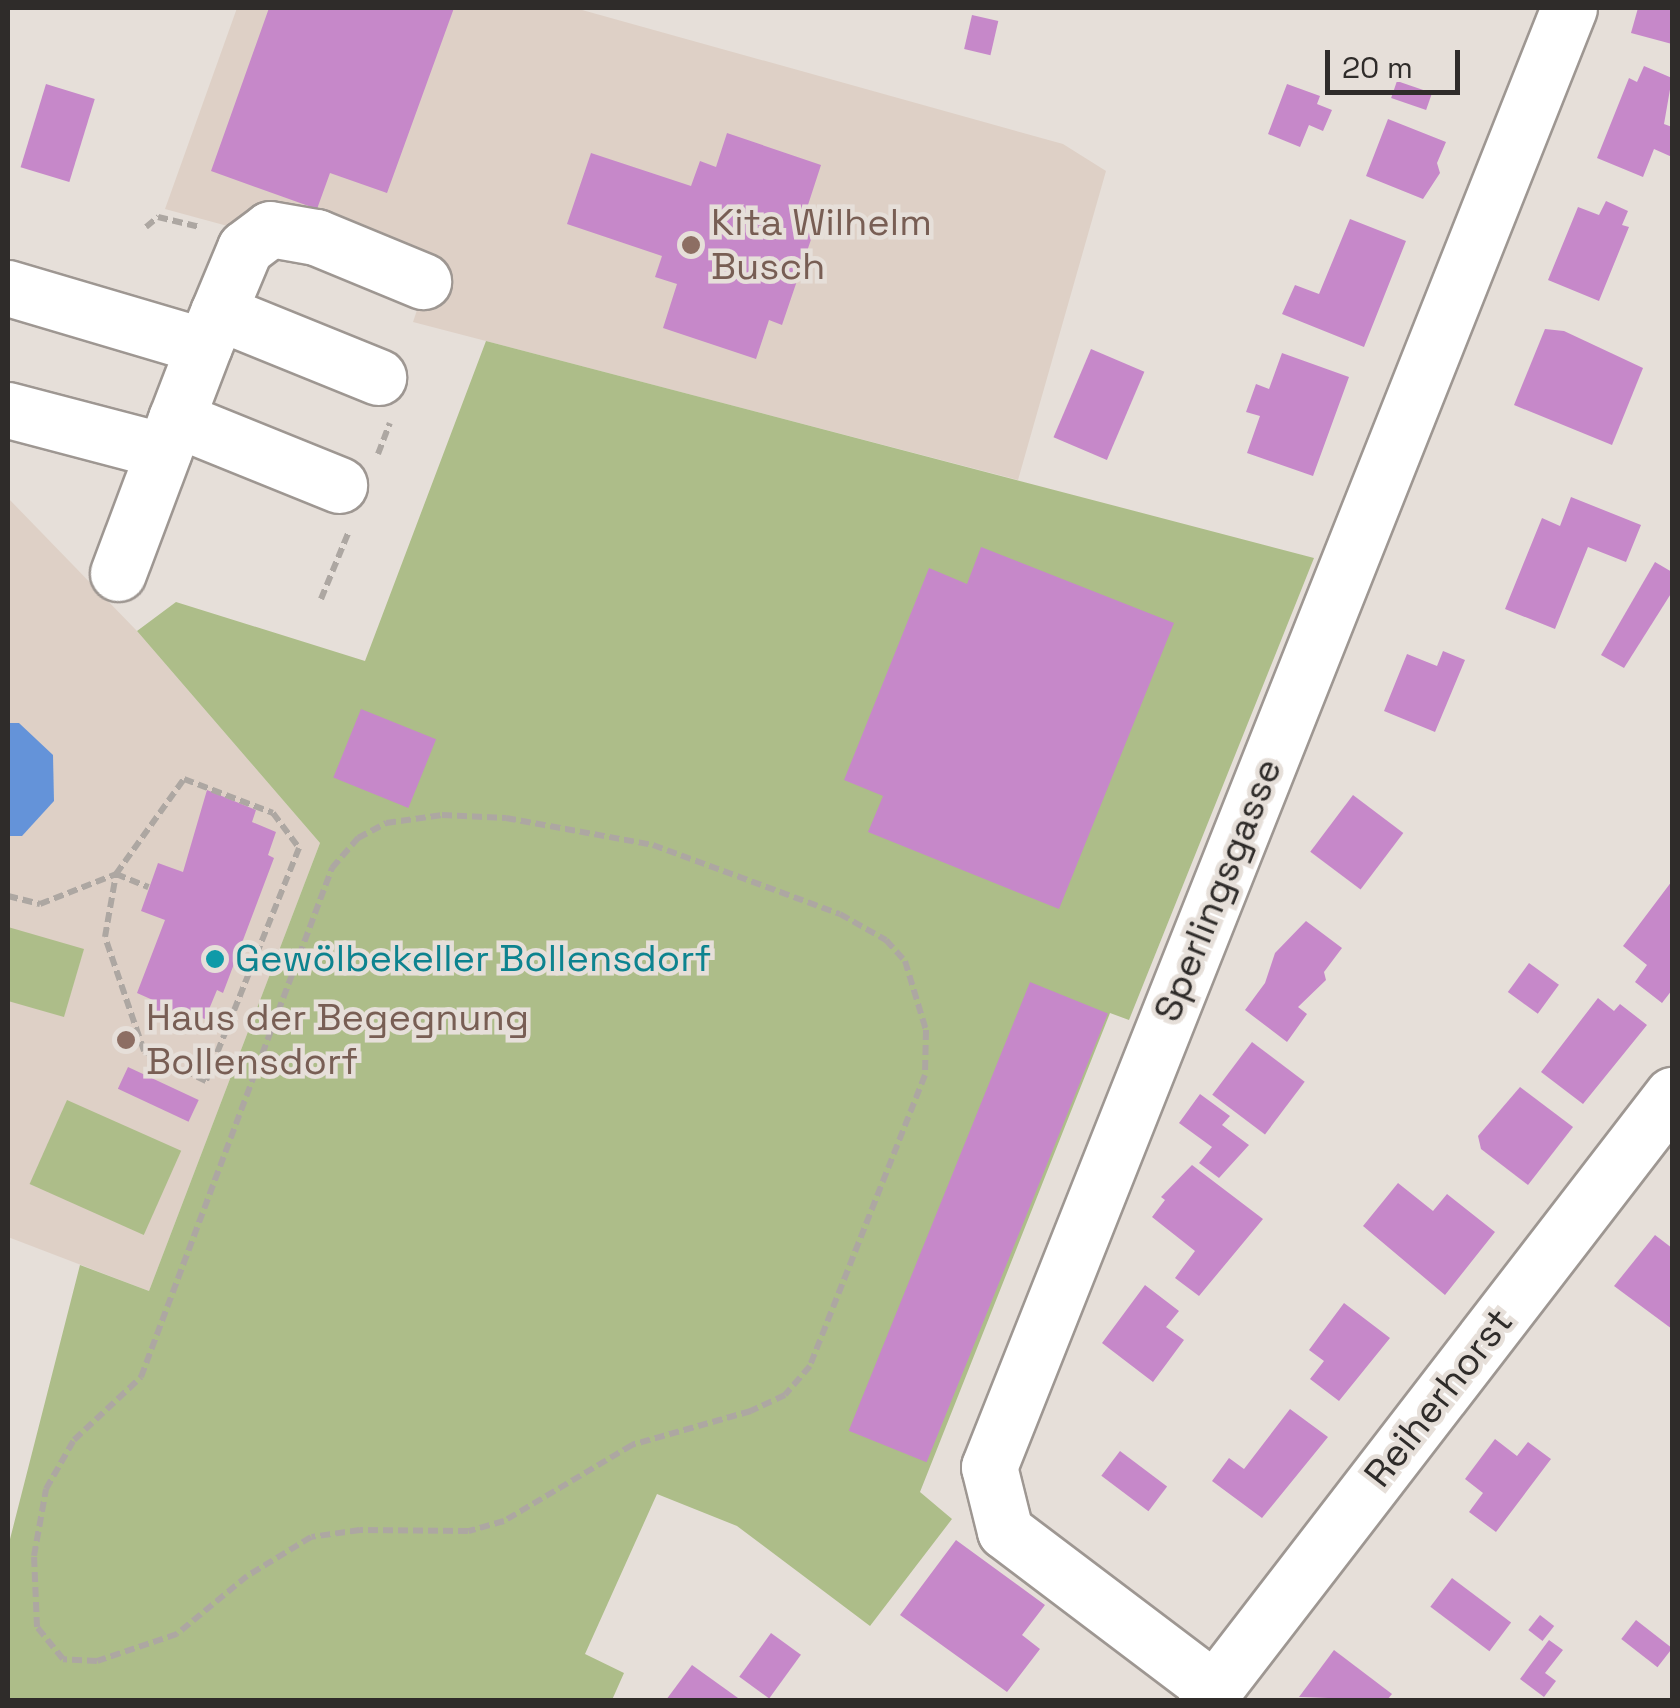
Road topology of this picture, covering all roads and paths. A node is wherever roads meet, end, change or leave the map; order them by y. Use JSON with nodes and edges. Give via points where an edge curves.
{"nodes":[{"id":1,"x":1569,"y":8,"type":"edge"},
{"id":2,"x":423,"y":281,"type":"dead end"},
{"id":3,"x":8,"y":288,"type":"edge"},
{"id":4,"x":211,"y":329,"type":"junction"},
{"id":5,"x":378,"y":378,"type":"dead end"},
{"id":6,"x":8,"y":410,"type":"edge"},
{"id":7,"x":170,"y":435,"type":"junction"},
{"id":8,"x":339,"y":485,"type":"dead end"},
{"id":9,"x":118,"y":573,"type":"dead end"},
{"id":10,"x":358,"y":838,"type":"joint"},
{"id":11,"x":116,"y":874,"type":"junction"},
{"id":12,"x":149,"y":887,"type":"dead end"},
{"id":13,"x":8,"y":896,"type":"edge"},
{"id":14,"x":1672,"y":1095,"type":"edge"},
{"id":15,"x":1210,"y":1695,"type":"edge"}],
"edges":[{"from":1,"to":15,"type":"street","name":"Sperlingsgasse","via":[[989,1468],[1006,1532]]},
{"from":2,"to":4,"type":"street","via":[[316,237],[270,229],[245,248]]},
{"from":3,"to":4,"type":"street"},
{"from":4,"to":5,"type":"street"},
{"from":4,"to":7,"type":"street"},
{"from":6,"to":7,"type":"street"},
{"from":7,"to":8,"type":"street"},
{"from":7,"to":9,"type":"street"},
{"from":10,"to":10,"type":"path","via":[[332,868],[141,1377],[74,1440],[46,1489],[34,1556],[37,1627],[64,1660],[96,1661],[177,1634],[247,1576],[311,1538],[360,1530],[468,1531],[504,1521],[632,1444],[751,1411],[784,1395],[810,1366],[912,1119],[925,1075],[918,993],[905,960],[886,940],[840,914],[654,844],[506,818],[386,822]]},
{"from":11,"to":11,"type":"path","via":[[184,778],[273,813],[300,848],[206,1080],[144,1051],[106,937]]},
{"from":11,"to":12,"type":"path"},
{"from":11,"to":13,"type":"path","via":[[40,904]]},
{"from":14,"to":15,"type":"street","name":"Reiherhorst"}]}
